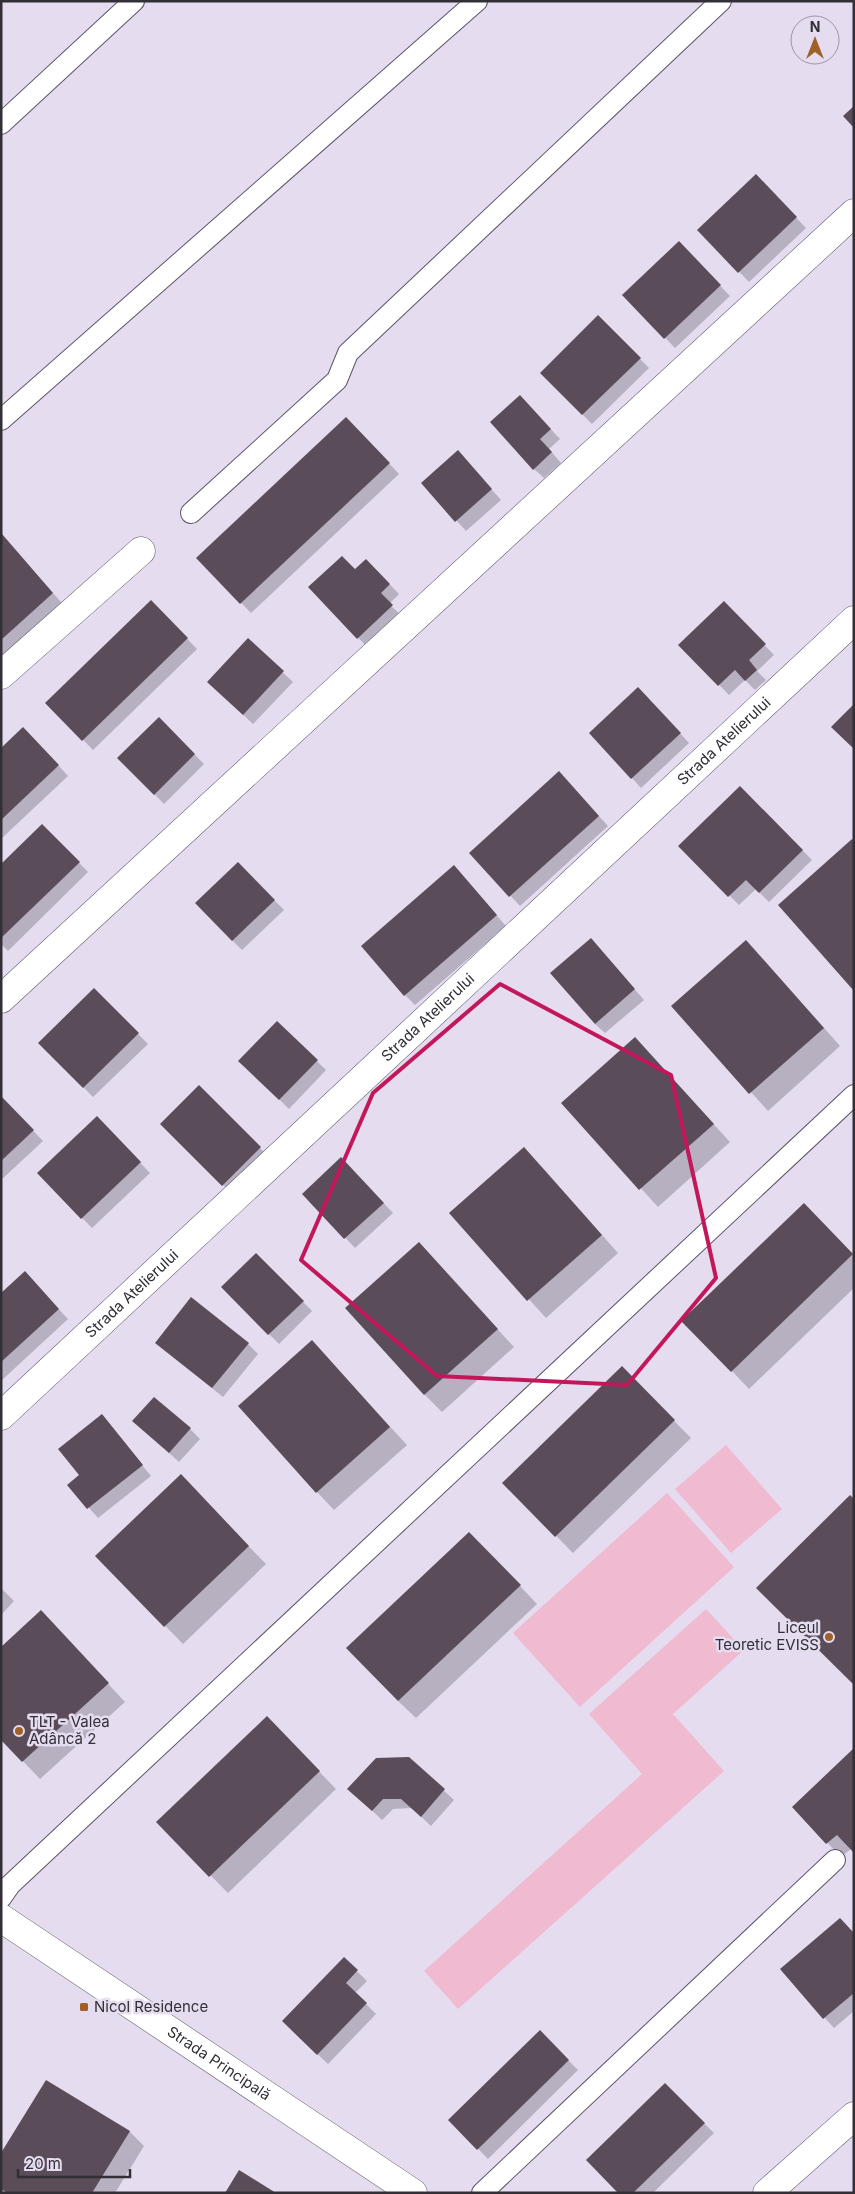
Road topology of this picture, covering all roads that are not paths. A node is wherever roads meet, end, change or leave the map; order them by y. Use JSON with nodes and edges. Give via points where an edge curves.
{"nodes":[{"id":1,"x":134,"y":1,"type":"edge"},
{"id":2,"x":477,"y":1,"type":"edge"},
{"id":3,"x":722,"y":1,"type":"edge"},
{"id":4,"x":1,"y":124,"type":"edge"},
{"id":5,"x":854,"y":213,"type":"edge"},
{"id":6,"x":1,"y":420,"type":"edge"},
{"id":7,"x":191,"y":513,"type":"dead end"},
{"id":8,"x":140,"y":551,"type":"dead end"},
{"id":9,"x":854,"y":620,"type":"edge"},
{"id":10,"x":1,"y":675,"type":"edge"},
{"id":11,"x":1,"y":999,"type":"edge"},
{"id":12,"x":854,"y":1095,"type":"edge"},
{"id":13,"x":1,"y":1416,"type":"edge"},
{"id":14,"x":835,"y":1860,"type":"dead end"},
{"id":15,"x":1,"y":1898,"type":"edge"},
{"id":16,"x":1,"y":1918,"type":"edge"},
{"id":17,"x":854,"y":2116,"type":"edge"},
{"id":18,"x":413,"y":2193,"type":"edge"},
{"id":19,"x":482,"y":2193,"type":"edge"},
{"id":20,"x":767,"y":2193,"type":"edge"}],
"edges":[{"from":1,"to":4,"type":"lane"},
{"from":2,"to":6,"type":"lane"},
{"from":3,"to":7,"type":"lane","via":[[348,353],[337,380]]},
{"from":5,"to":11,"type":"street"},
{"from":8,"to":10,"type":"street"},
{"from":9,"to":13,"type":"street","name":"Strada Atelierului"},
{"from":12,"to":15,"type":"lane","via":[[10,1885]]},
{"from":14,"to":19,"type":"lane"},
{"from":16,"to":18,"type":"street","name":"Strada Principală"},
{"from":17,"to":20,"type":"street"}]}
